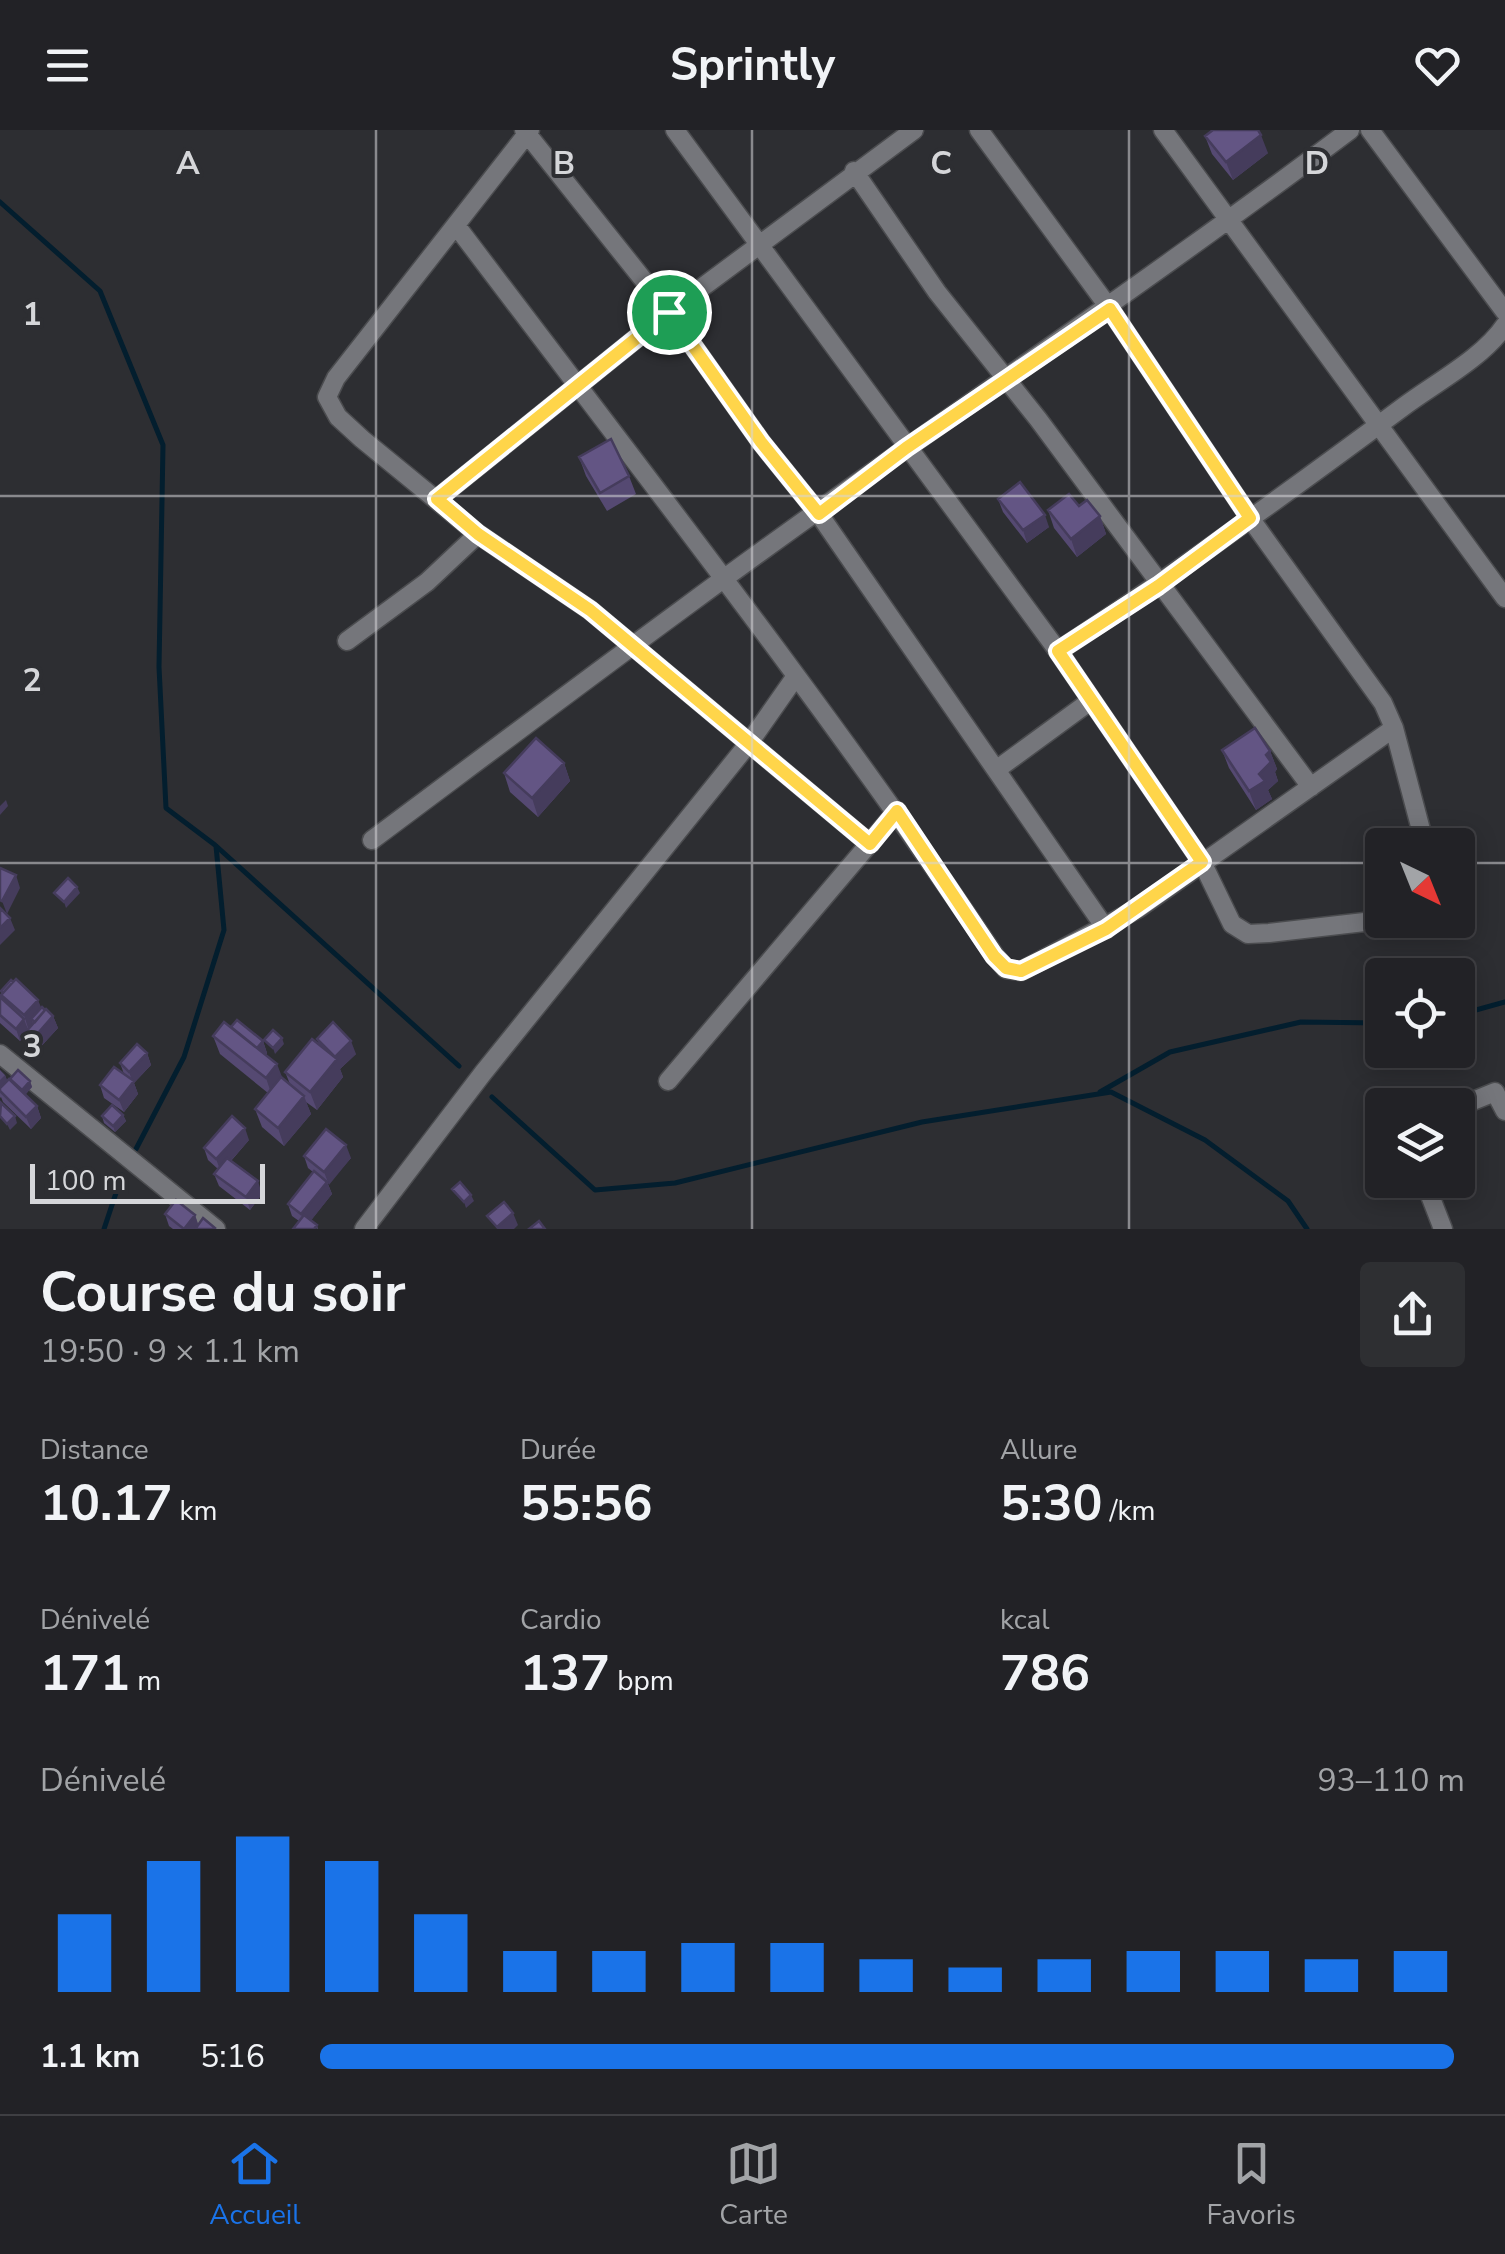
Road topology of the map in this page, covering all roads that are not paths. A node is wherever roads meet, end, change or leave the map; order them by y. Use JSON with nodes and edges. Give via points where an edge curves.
{"nodes":[{"id":1,"x":675,"y":130,"type":"edge"},
{"id":2,"x":914,"y":130,"type":"edge"},
{"id":3,"x":979,"y":130,"type":"edge"},
{"id":4,"x":1163,"y":130,"type":"edge"},
{"id":5,"x":1350,"y":130,"type":"edge"},
{"id":6,"x":1370,"y":130,"type":"edge"},
{"id":7,"x":527,"y":131,"type":"edge"},
{"id":8,"x":854,"y":171,"type":"junction"},
{"id":9,"x":1230,"y":220,"type":"junction"},
{"id":10,"x":458,"y":228,"type":"junction"},
{"id":11,"x":759,"y":245,"type":"junction"},
{"id":12,"x":1110,"y":309,"type":"junction"},
{"id":13,"x":669,"y":312,"type":"junction"},
{"id":14,"x":1505,"y":312,"type":"edge"},
{"id":15,"x":1505,"y":325,"type":"edge"},
{"id":16,"x":1005,"y":381,"type":"junction"},
{"id":17,"x":577,"y":386,"type":"junction"},
{"id":18,"x":1378,"y":426,"type":"junction"},
{"id":19,"x":906,"y":448,"type":"junction"},
{"id":20,"x":437,"y":499,"type":"junction"},
{"id":21,"x":819,"y":514,"type":"junction"},
{"id":22,"x":1250,"y":518,"type":"junction"},
{"id":23,"x":478,"y":534,"type":"junction"},
{"id":24,"x":725,"y":580,"type":"junction"},
{"id":25,"x":1158,"y":586,"type":"junction"},
{"id":26,"x":1505,"y":598,"type":"edge"},
{"id":27,"x":347,"y":641,"type":"dead end"},
{"id":28,"x":630,"y":648,"type":"junction"},
{"id":29,"x":1058,"y":651,"type":"junction"},
{"id":30,"x":796,"y":676,"type":"junction"},
{"id":31,"x":1089,"y":702,"type":"junction"},
{"id":32,"x":1394,"y":728,"type":"junction"},
{"id":33,"x":749,"y":743,"type":"junction"},
{"id":34,"x":996,"y":770,"type":"junction"},
{"id":35,"x":1311,"y":787,"type":"junction"},
{"id":36,"x":897,"y":811,"type":"junction"},
{"id":37,"x":1420,"y":828,"type":"edge"},
{"id":38,"x":372,"y":840,"type":"dead end"},
{"id":39,"x":870,"y":844,"type":"junction"},
{"id":40,"x":1202,"y":862,"type":"junction"},
{"id":41,"x":1365,"y":922,"type":"edge"},
{"id":42,"x":1106,"y":929,"type":"junction"},
{"id":43,"x":0,"y":1054,"type":"edge"},
{"id":44,"x":668,"y":1082,"type":"dead end"},
{"id":45,"x":1475,"y":1100,"type":"edge"},
{"id":46,"x":1505,"y":1111,"type":"edge"},
{"id":47,"x":1431,"y":1198,"type":"edge"},
{"id":48,"x":216,"y":1229,"type":"edge"},
{"id":49,"x":364,"y":1229,"type":"edge"},
{"id":50,"x":1444,"y":1229,"type":"edge"}],
"edges":[{"from":1,"to":11,"type":"street"},
{"from":2,"to":8,"type":"street"},
{"from":3,"to":12,"type":"street"},
{"from":4,"to":9,"type":"street"},
{"from":5,"to":9,"type":"street"},
{"from":6,"to":14,"type":"street"},
{"from":7,"to":10,"type":"street"},
{"from":7,"to":13,"type":"street"},
{"from":8,"to":11,"type":"street"},
{"from":8,"to":16,"type":"street"},
{"from":9,"to":12,"type":"street"},
{"from":9,"to":18,"type":"street"},
{"from":10,"to":17,"type":"street"},
{"from":10,"to":20,"type":"street","via":[[327,397],[362,440]]},
{"from":11,"to":13,"type":"street"},
{"from":11,"to":19,"type":"street"},
{"from":12,"to":16,"type":"street"},
{"from":12,"to":22,"type":"street"},
{"from":13,"to":17,"type":"street"},
{"from":13,"to":21,"type":"street"},
{"from":15,"to":18,"type":"street"},
{"from":16,"to":19,"type":"street"},
{"from":16,"to":25,"type":"street"},
{"from":17,"to":20,"type":"street"},
{"from":17,"to":24,"type":"street"},
{"from":18,"to":22,"type":"street"},
{"from":18,"to":26,"type":"street"},
{"from":19,"to":21,"type":"street"},
{"from":19,"to":29,"type":"street"},
{"from":20,"to":23,"type":"street"},
{"from":21,"to":24,"type":"street"},
{"from":21,"to":34,"type":"street"},
{"from":22,"to":25,"type":"street"},
{"from":22,"to":32,"type":"street"},
{"from":23,"to":27,"type":"street"},
{"from":23,"to":28,"type":"street","via":[[590,610]]},
{"from":24,"to":28,"type":"street"},
{"from":24,"to":30,"type":"street"},
{"from":25,"to":29,"type":"street"},
{"from":25,"to":35,"type":"street"},
{"from":28,"to":33,"type":"street"},
{"from":28,"to":38,"type":"street"},
{"from":29,"to":31,"type":"street"},
{"from":30,"to":33,"type":"street"},
{"from":30,"to":36,"type":"street"},
{"from":31,"to":34,"type":"street"},
{"from":31,"to":40,"type":"street"},
{"from":32,"to":35,"type":"street"},
{"from":32,"to":37,"type":"street"},
{"from":33,"to":39,"type":"street"},
{"from":33,"to":49,"type":"street"},
{"from":34,"to":42,"type":"street"},
{"from":35,"to":40,"type":"street"},
{"from":36,"to":39,"type":"street"},
{"from":36,"to":42,"type":"street","via":[[1006,968],[1021,971]]},
{"from":39,"to":44,"type":"street"},
{"from":40,"to":41,"type":"street","via":[[1240,931]]},
{"from":40,"to":42,"type":"street"},
{"from":43,"to":48,"type":"street"},
{"from":45,"to":46,"type":"street","via":[[1496,1092]]},
{"from":47,"to":50,"type":"street"}]}
